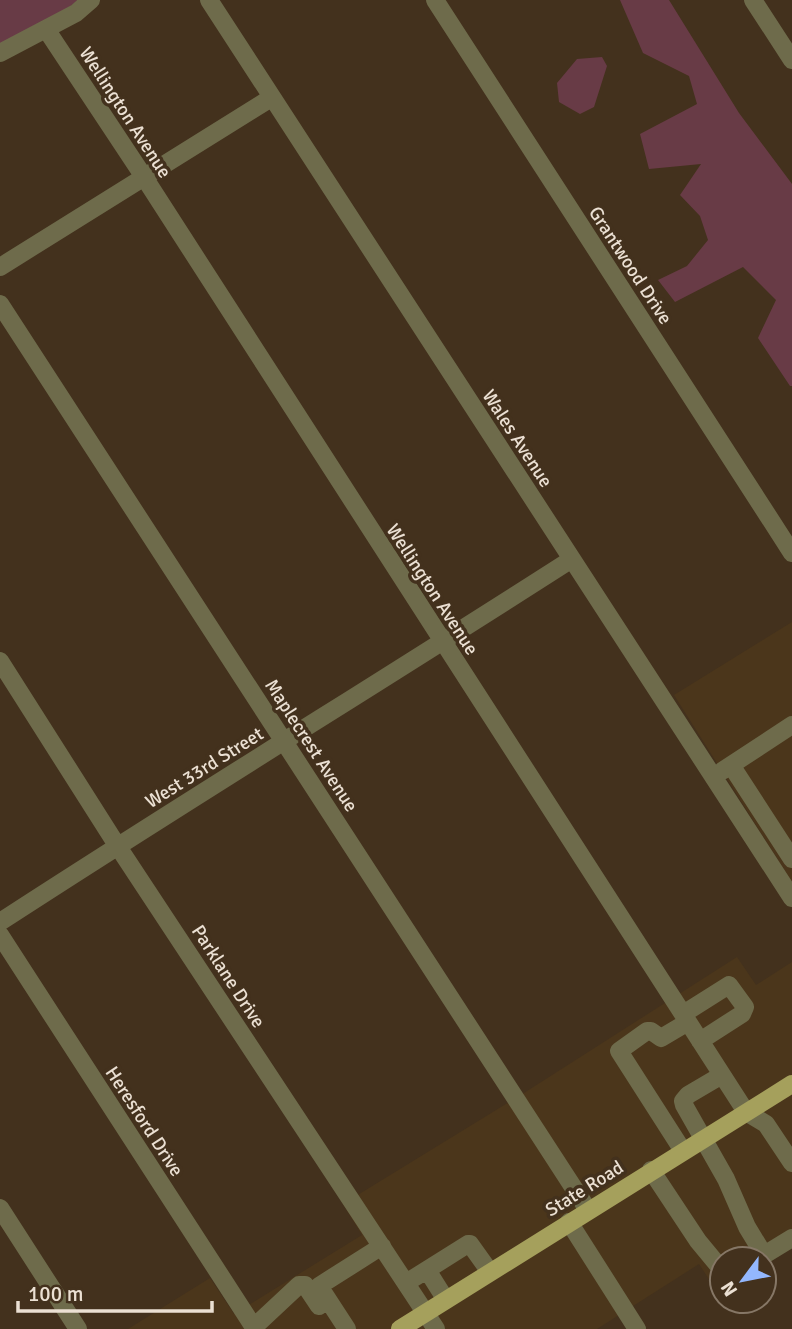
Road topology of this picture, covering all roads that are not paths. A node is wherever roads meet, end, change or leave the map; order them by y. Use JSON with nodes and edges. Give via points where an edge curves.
{"nodes":[{"id":1,"x":91,"y":0,"type":"edge"},
{"id":2,"x":209,"y":0,"type":"edge"},
{"id":3,"x":435,"y":0,"type":"edge"},
{"id":4,"x":753,"y":0,"type":"edge"},
{"id":5,"x":47,"y":29,"type":"junction"},
{"id":6,"x":0,"y":53,"type":"edge"},
{"id":7,"x":792,"y":60,"type":"edge"},
{"id":8,"x":271,"y":98,"type":"junction"},
{"id":9,"x":144,"y":177,"type":"junction"},
{"id":10,"x":0,"y":267,"type":"edge"},
{"id":11,"x":0,"y":304,"type":"edge"},
{"id":12,"x":792,"y":553,"type":"edge"},
{"id":13,"x":572,"y":559,"type":"junction"},
{"id":14,"x":442,"y":643,"type":"junction"},
{"id":15,"x":0,"y":661,"type":"edge"},
{"id":16,"x":792,"y":725,"type":"edge"},
{"id":17,"x":285,"y":741,"type":"junction"},
{"id":18,"x":731,"y":765,"type":"junction"},
{"id":19,"x":713,"y":777,"type":"junction"},
{"id":20,"x":117,"y":845,"type":"junction"},
{"id":21,"x":792,"y":859,"type":"edge"},
{"id":22,"x":792,"y":898,"type":"edge"},
{"id":23,"x":0,"y":922,"type":"edge"},
{"id":24,"x":0,"y":935,"type":"edge"},
{"id":25,"x":685,"y":1018,"type":"junction"},
{"id":26,"x":700,"y":1041,"type":"junction"},
{"id":27,"x":722,"y":1075,"type":"junction"},
{"id":28,"x":792,"y":1084,"type":"edge"},
{"id":29,"x":746,"y":1112,"type":"junction"},
{"id":30,"x":704,"y":1138,"type":"junction"},
{"id":31,"x":683,"y":1151,"type":"junction"},
{"id":32,"x":792,"y":1163,"type":"edge"},
{"id":33,"x":652,"y":1170,"type":"junction"},
{"id":34,"x":0,"y":1208,"type":"edge"},
{"id":35,"x":588,"y":1210,"type":"junction"},
{"id":36,"x":569,"y":1222,"type":"junction"},
{"id":37,"x":755,"y":1245,"type":"edge"},
{"id":38,"x":382,"y":1246,"type":"junction"},
{"id":39,"x":708,"y":1253,"type":"edge"},
{"id":40,"x":427,"y":1270,"type":"junction"},
{"id":41,"x":490,"y":1272,"type":"junction"},
{"id":42,"x":406,"y":1283,"type":"junction"},
{"id":43,"x":446,"y":1300,"type":"junction"},
{"id":44,"x":426,"y":1313,"type":"junction"},
{"id":45,"x":255,"y":1328,"type":"edge"},
{"id":46,"x":78,"y":1329,"type":"edge"},
{"id":47,"x":334,"y":1329,"type":"edge"},
{"id":48,"x":347,"y":1329,"type":"edge"},
{"id":49,"x":400,"y":1329,"type":"edge"},
{"id":50,"x":436,"y":1329,"type":"edge"},
{"id":51,"x":637,"y":1329,"type":"edge"}],
"edges":[{"from":1,"to":5,"type":"street"},
{"from":2,"to":8,"type":"street","name":"Wales Avenue"},
{"from":3,"to":12,"type":"street","name":"Grantwood Drive"},
{"from":4,"to":7,"type":"street"},
{"from":5,"to":6,"type":"street"},
{"from":5,"to":9,"type":"street","name":"Wellington Avenue"},
{"from":8,"to":9,"type":"street"},
{"from":8,"to":13,"type":"street","name":"Wales Avenue"},
{"from":9,"to":10,"type":"street"},
{"from":9,"to":14,"type":"street","name":"Wellington Avenue"},
{"from":11,"to":17,"type":"street","name":"Maplecrest Avenue"},
{"from":13,"to":14,"type":"street","name":"West 33rd Street"},
{"from":13,"to":19,"type":"street","name":"Wales Avenue"},
{"from":14,"to":17,"type":"street","name":"West 33rd Street"},
{"from":14,"to":25,"type":"street","name":"Wellington Avenue"},
{"from":15,"to":20,"type":"street","name":"Parklane Drive"},
{"from":16,"to":18,"type":"street"},
{"from":17,"to":20,"type":"street","name":"West 33rd Street"},
{"from":17,"to":35,"type":"street","name":"Maplecrest Avenue"},
{"from":18,"to":19,"type":"street"},
{"from":18,"to":21,"type":"street"},
{"from":19,"to":22,"type":"street","name":"Wales Avenue"},
{"from":20,"to":23,"type":"street","name":"West 33rd Street"},
{"from":20,"to":38,"type":"street","name":"Parklane Drive"},
{"from":24,"to":45,"type":"street","name":"Heresford Drive"},
{"from":25,"to":26,"type":"street","name":"Wellington Avenue"},
{"from":25,"to":26,"type":"street","via":[[729,985],[745,1007],[742,1014]]},
{"from":25,"to":31,"type":"street","via":[[662,1038],[648,1031],[619,1051]]},
{"from":26,"to":27,"type":"street","name":"Wellington Avenue"},
{"from":27,"to":29,"type":"street","name":"Wellington Avenue"},
{"from":27,"to":30,"type":"street","via":[[683,1101]]},
{"from":28,"to":29,"type":"main road","name":"State Road"},
{"from":29,"to":30,"type":"main road","name":"State Road"},
{"from":29,"to":32,"type":"street","name":"Wellington Avenue","via":[[766,1124]]},
{"from":30,"to":31,"type":"main road","name":"State Road"},
{"from":30,"to":37,"type":"street"},
{"from":31,"to":33,"type":"main road","name":"State Road"},
{"from":33,"to":35,"type":"main road","name":"State Road"},
{"from":33,"to":39,"type":"street"},
{"from":34,"to":46,"type":"street"},
{"from":35,"to":36,"type":"main road","name":"State Road"},
{"from":36,"to":41,"type":"main road","name":"State Road"},
{"from":36,"to":51,"type":"street"},
{"from":38,"to":42,"type":"street","name":"Parklane Drive"},
{"from":38,"to":48,"type":"street","via":[[319,1286]]},
{"from":40,"to":41,"type":"street","via":[[470,1244]]},
{"from":40,"to":42,"type":"street"},
{"from":40,"to":43,"type":"street"},
{"from":41,"to":43,"type":"main road","name":"State Road"},
{"from":42,"to":44,"type":"street","name":"Parklane Drive"},
{"from":43,"to":44,"type":"main road","name":"State Road"},
{"from":44,"to":49,"type":"main road","name":"State Road"},
{"from":44,"to":50,"type":"street","name":"Parklane Drive"},
{"from":45,"to":47,"type":"street","via":[[302,1284]]}]}
